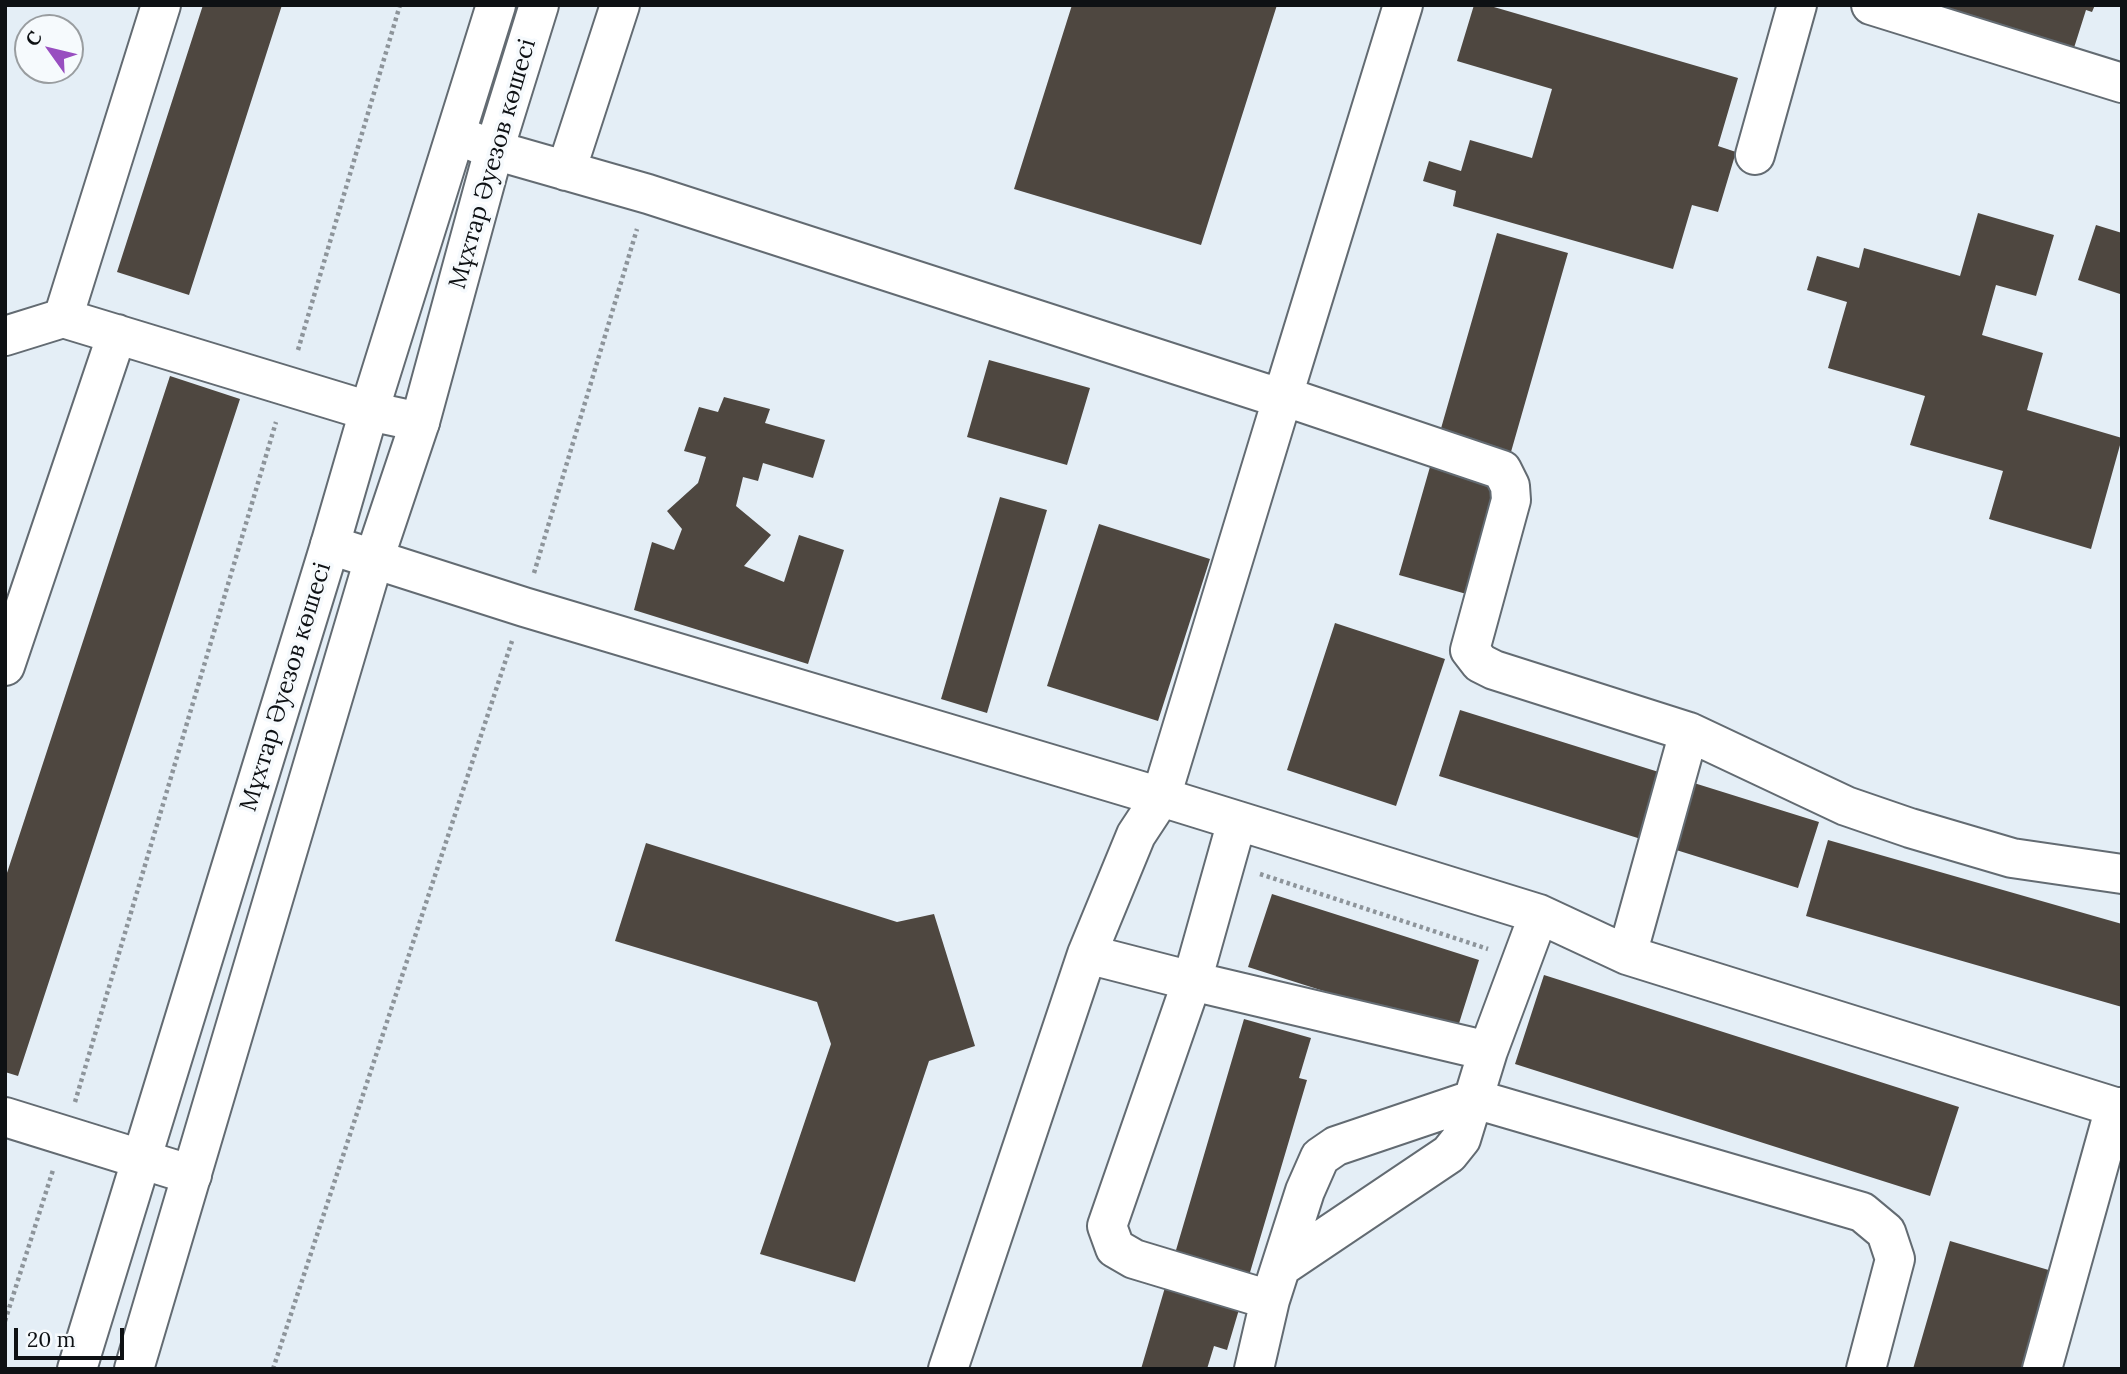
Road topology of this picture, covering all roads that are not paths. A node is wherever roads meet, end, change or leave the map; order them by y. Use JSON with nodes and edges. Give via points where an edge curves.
{"nodes":[{"id":1,"x":161,"y":5,"type":"edge"},
{"id":2,"x":496,"y":5,"type":"edge"},
{"id":3,"x":539,"y":5,"type":"edge"},
{"id":4,"x":620,"y":5,"type":"edge"},
{"id":5,"x":1403,"y":5,"type":"edge"},
{"id":6,"x":1797,"y":5,"type":"edge"},
{"id":7,"x":1871,"y":5,"type":"edge"},
{"id":8,"x":1936,"y":15,"type":"edge"},
{"id":9,"x":2122,"y":83,"type":"edge"},
{"id":10,"x":457,"y":135,"type":"junction"},
{"id":11,"x":495,"y":150,"type":"junction"},
{"id":12,"x":1755,"y":155,"type":"dead end"},
{"id":13,"x":566,"y":171,"type":"junction"},
{"id":14,"x":63,"y":318,"type":"junction"},
{"id":15,"x":117,"y":334,"type":"junction"},
{"id":16,"x":5,"y":336,"type":"edge"},
{"id":17,"x":1283,"y":396,"type":"junction"},
{"id":18,"x":369,"y":411,"type":"junction"},
{"id":19,"x":420,"y":422,"type":"junction"},
{"id":20,"x":330,"y":545,"type":"junction"},
{"id":21,"x":374,"y":559,"type":"junction"},
{"id":22,"x":5,"y":666,"type":"edge"},
{"id":23,"x":1689,"y":732,"type":"junction"},
{"id":24,"x":1161,"y":797,"type":"junction"},
{"id":25,"x":1237,"y":821,"type":"junction"},
{"id":26,"x":2122,"y":874,"type":"edge"},
{"id":27,"x":1539,"y":915,"type":"junction"},
{"id":28,"x":1087,"y":954,"type":"junction"},
{"id":29,"x":1627,"y":955,"type":"junction"},
{"id":30,"x":1192,"y":981,"type":"junction"},
{"id":31,"x":1488,"y":1051,"type":"junction"},
{"id":32,"x":1475,"y":1099,"type":"junction"},
{"id":33,"x":2118,"y":1107,"type":"edge"},
{"id":34,"x":5,"y":1117,"type":"edge"},
{"id":35,"x":141,"y":1159,"type":"junction"},
{"id":36,"x":192,"y":1175,"type":"junction"},
{"id":37,"x":1275,"y":1283,"type":"junction"},
{"id":38,"x":77,"y":1369,"type":"edge"},
{"id":39,"x":134,"y":1369,"type":"edge"},
{"id":40,"x":948,"y":1369,"type":"edge"},
{"id":41,"x":1254,"y":1369,"type":"edge"},
{"id":42,"x":1866,"y":1369,"type":"edge"},
{"id":43,"x":2042,"y":1369,"type":"edge"}],
"edges":[{"from":1,"to":14,"type":"main road"},
{"from":2,"to":10,"type":"main road","name":"Мұхтар Әуезов көшесі"},
{"from":3,"to":11,"type":"main road","name":"Мұхтар Әуезов көшесі"},
{"from":4,"to":13,"type":"main road"},
{"from":5,"to":17,"type":"main road"},
{"from":6,"to":12,"type":"main road"},
{"from":7,"to":8,"type":"main road"},
{"from":8,"to":9,"type":"main road"},
{"from":10,"to":11,"type":"main road"},
{"from":10,"to":18,"type":"main road","name":"Мұхтар Әуезов көшесі"},
{"from":11,"to":13,"type":"main road"},
{"from":11,"to":19,"type":"main road","name":"Мұхтар Әуезов көшесі"},
{"from":13,"to":17,"type":"main road"},
{"from":14,"to":15,"type":"main road"},
{"from":14,"to":16,"type":"main road"},
{"from":15,"to":18,"type":"main road"},
{"from":15,"to":22,"type":"main road"},
{"from":17,"to":23,"type":"main road","via":[[1502,470],[1511,500],[1470,650],[1480,663],[1494,670]]},
{"from":17,"to":24,"type":"main road"},
{"from":18,"to":19,"type":"main road"},
{"from":18,"to":20,"type":"main road","name":"Мұхтар Әуезов көшесі"},
{"from":19,"to":21,"type":"main road","name":"Мұхтар Әуезов көшесі"},
{"from":20,"to":21,"type":"main road"},
{"from":20,"to":35,"type":"main road","name":"Мұхтар Әуезов көшесі"},
{"from":21,"to":24,"type":"main road"},
{"from":21,"to":36,"type":"main road","name":"Мұхтар Әуезов көшесі"},
{"from":23,"to":26,"type":"main road","via":[[1846,806],[1910,828],[2012,858]]},
{"from":23,"to":29,"type":"main road"},
{"from":24,"to":25,"type":"main road"},
{"from":24,"to":28,"type":"main road","via":[[1136,835]]},
{"from":25,"to":27,"type":"main road"},
{"from":25,"to":30,"type":"main road"},
{"from":27,"to":29,"type":"main road"},
{"from":27,"to":31,"type":"main road"},
{"from":28,"to":30,"type":"main road"},
{"from":28,"to":40,"type":"main road"},
{"from":29,"to":33,"type":"main road"},
{"from":30,"to":31,"type":"main road"},
{"from":30,"to":37,"type":"main road","via":[[1107,1226],[1115,1248],[1134,1259]]},
{"from":31,"to":32,"type":"main road"},
{"from":32,"to":37,"type":"main road","via":[[1461,1139],[1449,1154]]},
{"from":32,"to":37,"type":"main road","via":[[1336,1146],[1320,1157]]},
{"from":32,"to":42,"type":"main road","via":[[1862,1212],[1886,1231],[1895,1259]]},
{"from":33,"to":43,"type":"main road"},
{"from":34,"to":35,"type":"main road"},
{"from":35,"to":36,"type":"main road"},
{"from":35,"to":38,"type":"main road","name":"Мұхтар Әуезов көшесі"},
{"from":36,"to":39,"type":"main road","name":"Мұхтар Әуезов көшесі"},
{"from":37,"to":41,"type":"main road"}]}
